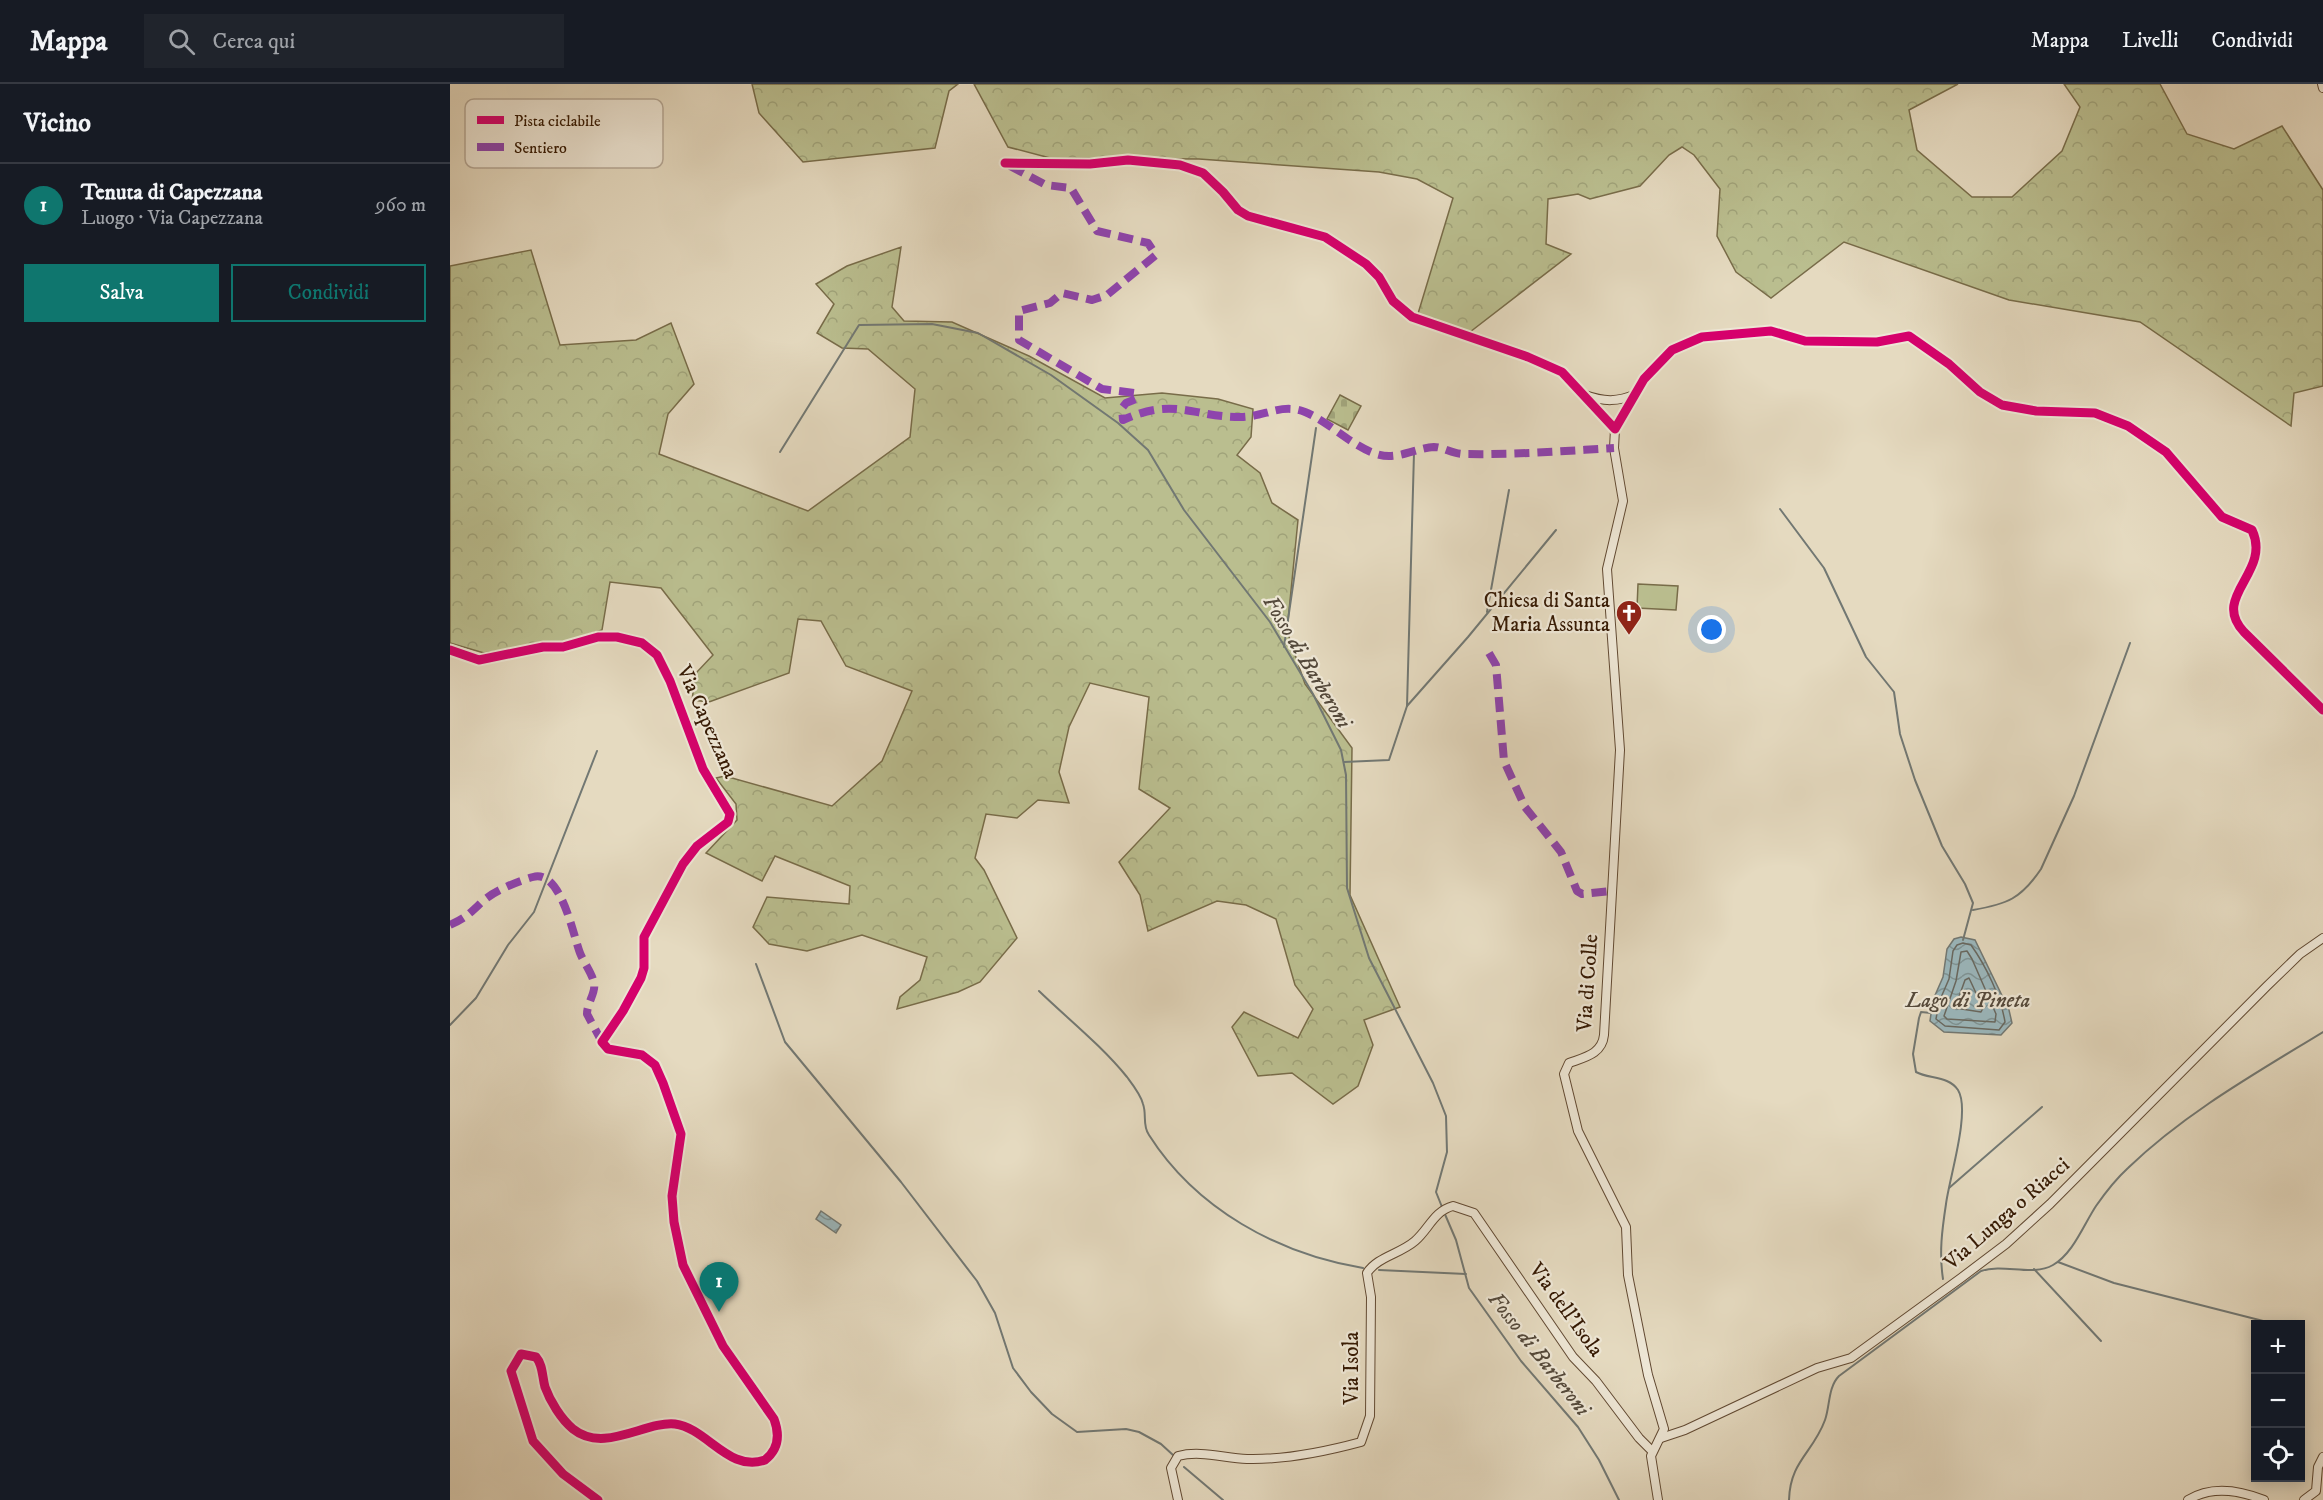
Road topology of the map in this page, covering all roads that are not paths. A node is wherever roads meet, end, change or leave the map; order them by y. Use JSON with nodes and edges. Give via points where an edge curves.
{"nodes":[{"id":1,"x":1005,"y":164,"type":"dead end"},
{"id":2,"x":1636,"y":393,"type":"junction"},
{"id":3,"x":1582,"y":394,"type":"junction"},
{"id":4,"x":1615,"y":429,"type":"junction"},
{"id":5,"x":450,"y":650,"type":"edge"},
{"id":6,"x":2323,"y":710,"type":"edge"},
{"id":7,"x":2323,"y":938,"type":"edge"},
{"id":8,"x":1444,"y":1209,"type":"joint"},
{"id":9,"x":1661,"y":1438,"type":"junction"},
{"id":10,"x":1652,"y":1450,"type":"junction"},
{"id":11,"x":2323,"y":1457,"type":"edge"},
{"id":12,"x":598,"y":1500,"type":"edge"},
{"id":13,"x":1178,"y":1500,"type":"edge"},
{"id":14,"x":1658,"y":1500,"type":"edge"},
{"id":15,"x":2188,"y":1500,"type":"edge"},
{"id":16,"x":2264,"y":1500,"type":"edge"},
{"id":17,"x":2304,"y":1500,"type":"edge"}],
"edges":[{"from":1,"to":3,"type":"street","via":[[1128,160],[1180,165],[1203,173],[1248,216],[1325,237],[1366,264],[1400,310],[1412,317],[1563,372]]},
{"from":2,"to":3,"type":"street","via":[[1623,400],[1607,401]]},
{"from":2,"to":4,"type":"street"},
{"from":2,"to":6,"type":"street","via":[[1672,350],[1702,337],[1771,331],[1805,341],[1877,342],[1909,336],[2002,405],[2036,411],[2095,413],[2128,426],[2166,452],[2219,514],[2252,530],[2258,555],[2235,600],[2235,620]]},
{"from":3,"to":4,"type":"street"},
{"from":4,"to":9,"type":"street","name":"Via di Colle","via":[[1613,441],[1623,507],[1607,569],[1620,750],[1605,1035],[1597,1051],[1569,1063],[1564,1074],[1578,1131],[1626,1227],[1628,1275],[1648,1375],[1663,1424]]},
{"from":5,"to":12,"type":"street","name":"Via Capezzana","via":[[479,660],[563,647],[598,637],[642,643],[657,655],[703,769],[730,814],[728,822],[697,846],[683,864],[644,937],[645,968],[641,978],[602,1042],[608,1049],[642,1055],[655,1065],[663,1083],[681,1134],[672,1196],[683,1265],[723,1346],[774,1419],[777,1448],[757,1463],[739,1461],[677,1424],[624,1437],[586,1436],[573,1429],[557,1411],[540,1362],[536,1357],[521,1354],[511,1371],[533,1441],[563,1474]]},
{"from":7,"to":9,"type":"street","name":"Via Lunga o Riacci","via":[[2267,986],[2050,1204],[1961,1278],[1851,1358],[1817,1368]]},
{"from":8,"to":10,"type":"street","name":"Via dell'Isola","via":[[1458,1206],[1474,1213],[1573,1357]]},
{"from":8,"to":13,"type":"street","name":"Via Isola","via":[[1415,1241],[1372,1264],[1367,1273],[1371,1297],[1370,1416],[1361,1442],[1287,1457],[1246,1459],[1190,1453],[1178,1456],[1171,1468]]},
{"from":9,"to":10,"type":"street"},
{"from":10,"to":14,"type":"street","via":[[1651,1468]]},
{"from":11,"to":17,"type":"street","via":[[2316,1491]]},
{"from":15,"to":16,"type":"street","via":[[2214,1491]]}]}
